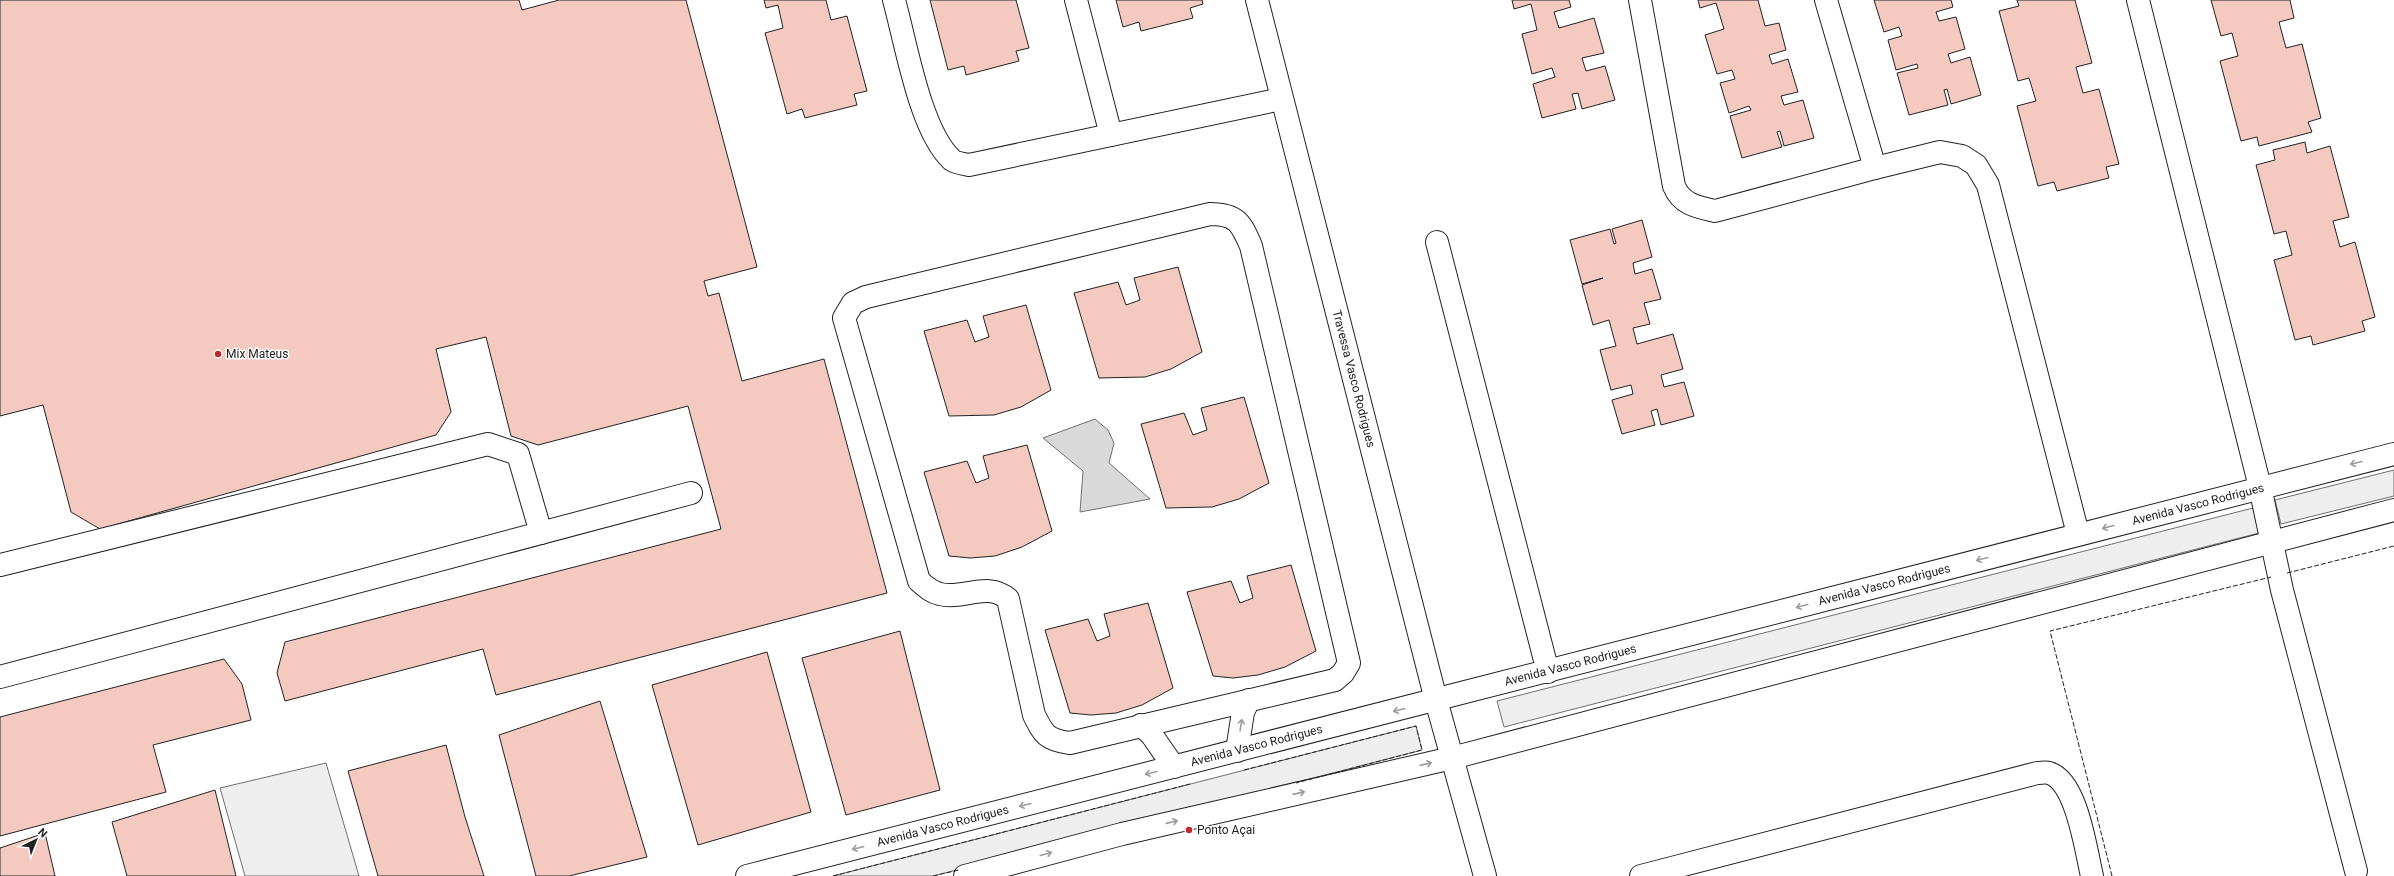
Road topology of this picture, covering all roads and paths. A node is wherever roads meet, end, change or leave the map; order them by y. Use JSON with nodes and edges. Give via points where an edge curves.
{"nodes":[{"id":1,"x":894,"y":0,"type":"edge"},
{"id":2,"x":1076,"y":0,"type":"edge"},
{"id":3,"x":1257,"y":0,"type":"edge"},
{"id":4,"x":1640,"y":0,"type":"edge"},
{"id":5,"x":1826,"y":0,"type":"edge"},
{"id":6,"x":2138,"y":0,"type":"edge"},
{"id":7,"x":1281,"y":99,"type":"junction"},
{"id":8,"x":1111,"y":135,"type":"junction"},
{"id":9,"x":1875,"y":168,"type":"junction"},
{"id":10,"x":1437,"y":242,"type":"dead end"},
{"id":11,"x":2394,"y":454,"type":"edge"},
{"id":12,"x":2260,"y":487,"type":"junction"},
{"id":13,"x":691,"y":494,"type":"dead end"},
{"id":14,"x":2394,"y":510,"type":"edge"},
{"id":15,"x":541,"y":533,"type":"junction"},
{"id":16,"x":2078,"y":534,"type":"junction"},
{"id":17,"x":2271,"y":541,"type":"junction"},
{"id":18,"x":0,"y":565,"type":"edge"},
{"id":19,"x":1548,"y":672,"type":"junction"},
{"id":20,"x":0,"y":677,"type":"edge"},
{"id":21,"x":1249,"y":700,"type":"junction"},
{"id":22,"x":1436,"y":700,"type":"junction"},
{"id":23,"x":1141,"y":725,"type":"junction"},
{"id":24,"x":1237,"y":751,"type":"junction"},
{"id":25,"x":1452,"y":758,"type":"junction"},
{"id":26,"x":1174,"y":767,"type":"junction"},
{"id":27,"x":1010,"y":870,"type":"edge"},
{"id":28,"x":2356,"y":871,"type":"dead end"},
{"id":29,"x":747,"y":876,"type":"edge"},
{"id":30,"x":965,"y":876,"type":"edge"},
{"id":31,"x":1485,"y":876,"type":"edge"},
{"id":32,"x":1641,"y":876,"type":"edge"},
{"id":33,"x":2092,"y":876,"type":"edge"}],
"edges":[{"from":1,"to":8,"type":"street","via":[[925,118],[938,143],[953,161],[969,165]]},
{"from":2,"to":8,"type":"street"},
{"from":3,"to":7,"type":"street","name":"Travessa Vasco Rodrigues"},
{"from":4,"to":9,"type":"street","via":[[1674,186],[1678,196],[1694,207],[1715,211]]},
{"from":5,"to":9,"type":"street"},
{"from":6,"to":12,"type":"street"},
{"from":7,"to":8,"type":"street"},
{"from":7,"to":22,"type":"street","name":"Travessa Vasco Rodrigues"},
{"from":9,"to":16,"type":"street","via":[[1940,152],[1962,156],[1976,165],[1988,185]]},
{"from":10,"to":19,"type":"street"},
{"from":11,"to":12,"type":"street","name":"Avenida Vasco Rodrigues","one_way":true},
{"from":12,"to":16,"type":"street","name":"Avenida Vasco Rodrigues","one_way":true},
{"from":12,"to":17,"type":"street"},
{"from":13,"to":15,"type":"street"},
{"from":14,"to":17,"type":"street"},
{"from":15,"to":18,"type":"street","via":[[518,454],[488,444]]},
{"from":15,"to":20,"type":"street"},
{"from":16,"to":19,"type":"street","name":"Avenida Vasco Rodrigues","one_way":true},
{"from":17,"to":25,"type":"street"},
{"from":17,"to":28,"type":"street"},
{"from":19,"to":22,"type":"street","name":"Avenida Vasco Rodrigues"},
{"from":21,"to":23,"type":"street"},
{"from":21,"to":23,"type":"street","via":[[1335,680],[1349,663],[1251,246],[1243,228],[1234,218],[1223,214],[1192,217],[866,297],[853,303],[844,318],[919,581],[940,594],[956,595],[989,590],[1000,592],[1008,599],[1034,715],[1048,738],[1070,743]]},
{"from":24,"to":21,"type":"street","one_way":true,"via":[[1243,712]]},
{"from":22,"to":24,"type":"street","name":"Avenida Vasco Rodrigues","one_way":true},
{"from":22,"to":25,"type":"street","name":"Travessa Vasco Rodrigues"},
{"from":23,"to":26,"type":"street","via":[[1151,734]]},
{"from":24,"to":26,"type":"street","name":"Avenida Vasco Rodrigues"},
{"from":27,"to":25,"type":"street","one_way":true,"via":[[1122,834]]},
{"from":25,"to":31,"type":"street","name":"Travessa Vasco Rodrigues"},
{"from":26,"to":29,"type":"street","name":"Avenida Vasco Rodrigues","one_way":true},
{"from":27,"to":30,"type":"street"},
{"from":32,"to":33,"type":"street","via":[[2037,773],[2049,773],[2059,779],[2069,792],[2075,806]]}]}
